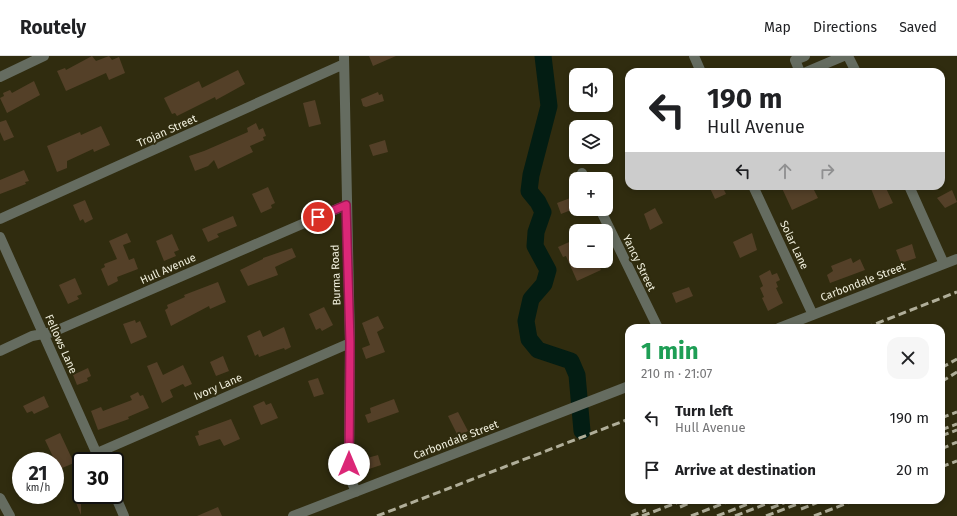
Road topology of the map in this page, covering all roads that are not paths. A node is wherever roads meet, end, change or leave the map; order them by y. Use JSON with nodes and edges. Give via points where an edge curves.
{"nodes":[{"id":1,"x":44,"y":56,"type":"edge"},
{"id":2,"x":694,"y":56,"type":"edge"},
{"id":3,"x":805,"y":56,"type":"edge"},
{"id":4,"x":844,"y":56,"type":"edge"},
{"id":5,"x":848,"y":56,"type":"edge"},
{"id":6,"x":344,"y":60,"type":"edge"},
{"id":7,"x":699,"y":68,"type":"edge"},
{"id":8,"x":798,"y":68,"type":"edge"},
{"id":9,"x":816,"y":68,"type":"edge"},
{"id":10,"x":854,"y":68,"type":"edge"},
{"id":11,"x":0,"y":77,"type":"edge"},
{"id":12,"x":756,"y":190,"type":"edge"},
{"id":13,"x":910,"y":190,"type":"edge"},
{"id":14,"x":346,"y":205,"type":"junction"},
{"id":15,"x":603,"y":216,"type":"edge"},
{"id":16,"x":0,"y":219,"type":"edge"},
{"id":17,"x":0,"y":237,"type":"edge"},
{"id":18,"x":957,"y":259,"type":"edge"},
{"id":19,"x":944,"y":264,"type":"junction"},
{"id":20,"x":813,"y":315,"type":"junction"},
{"id":21,"x":656,"y":324,"type":"edge"},
{"id":22,"x":789,"y":324,"type":"edge"},
{"id":23,"x":43,"y":334,"type":"junction"},
{"id":24,"x":350,"y":343,"type":"junction"},
{"id":25,"x":0,"y":352,"type":"edge"},
{"id":26,"x":625,"y":387,"type":"edge"},
{"id":27,"x":97,"y":452,"type":"edge"},
{"id":28,"x":110,"y":452,"type":"edge"},
{"id":29,"x":356,"y":492,"type":"junction"},
{"id":30,"x":0,"y":498,"type":"edge"},
{"id":31,"x":119,"y":504,"type":"edge"},
{"id":32,"x":10,"y":516,"type":"edge"},
{"id":33,"x":124,"y":516,"type":"edge"},
{"id":34,"x":293,"y":516,"type":"edge"}],
"edges":[{"from":1,"to":11,"type":"street"},
{"from":2,"to":7,"type":"street"},
{"from":3,"to":8,"type":"street","via":[[795,60]]},
{"from":4,"to":9,"type":"street"},
{"from":5,"to":10,"type":"street"},
{"from":6,"to":14,"type":"street","name":"Burma Road"},
{"from":6,"to":16,"type":"street","name":"Trojan Street"},
{"from":12,"to":20,"type":"street","name":"Solar Lane"},
{"from":13,"to":19,"type":"street"},
{"from":14,"to":23,"type":"street","name":"Hull Avenue","via":[[53,332]]},
{"from":14,"to":24,"type":"street","name":"Burma Road"},
{"from":15,"to":21,"type":"street","name":"Yancy Street"},
{"from":17,"to":23,"type":"street","name":"Fellows Lane"},
{"from":18,"to":19,"type":"street","name":"Carbondale Street"},
{"from":19,"to":20,"type":"street","name":"Carbondale Street"},
{"from":20,"to":22,"type":"street","name":"Carbondale Street"},
{"from":23,"to":25,"type":"street","name":"Hull Avenue","via":[[32,336]]},
{"from":23,"to":27,"type":"street","name":"Fellows Lane"},
{"from":24,"to":28,"type":"street","name":"Ivory Lane"},
{"from":24,"to":29,"type":"street","name":"Burma Road","via":[[349,464],[350,478]]},
{"from":26,"to":29,"type":"street","name":"Carbondale Street"},
{"from":29,"to":34,"type":"street","name":"Carbondale Street"},
{"from":30,"to":32,"type":"street"},
{"from":31,"to":33,"type":"street"}]}
